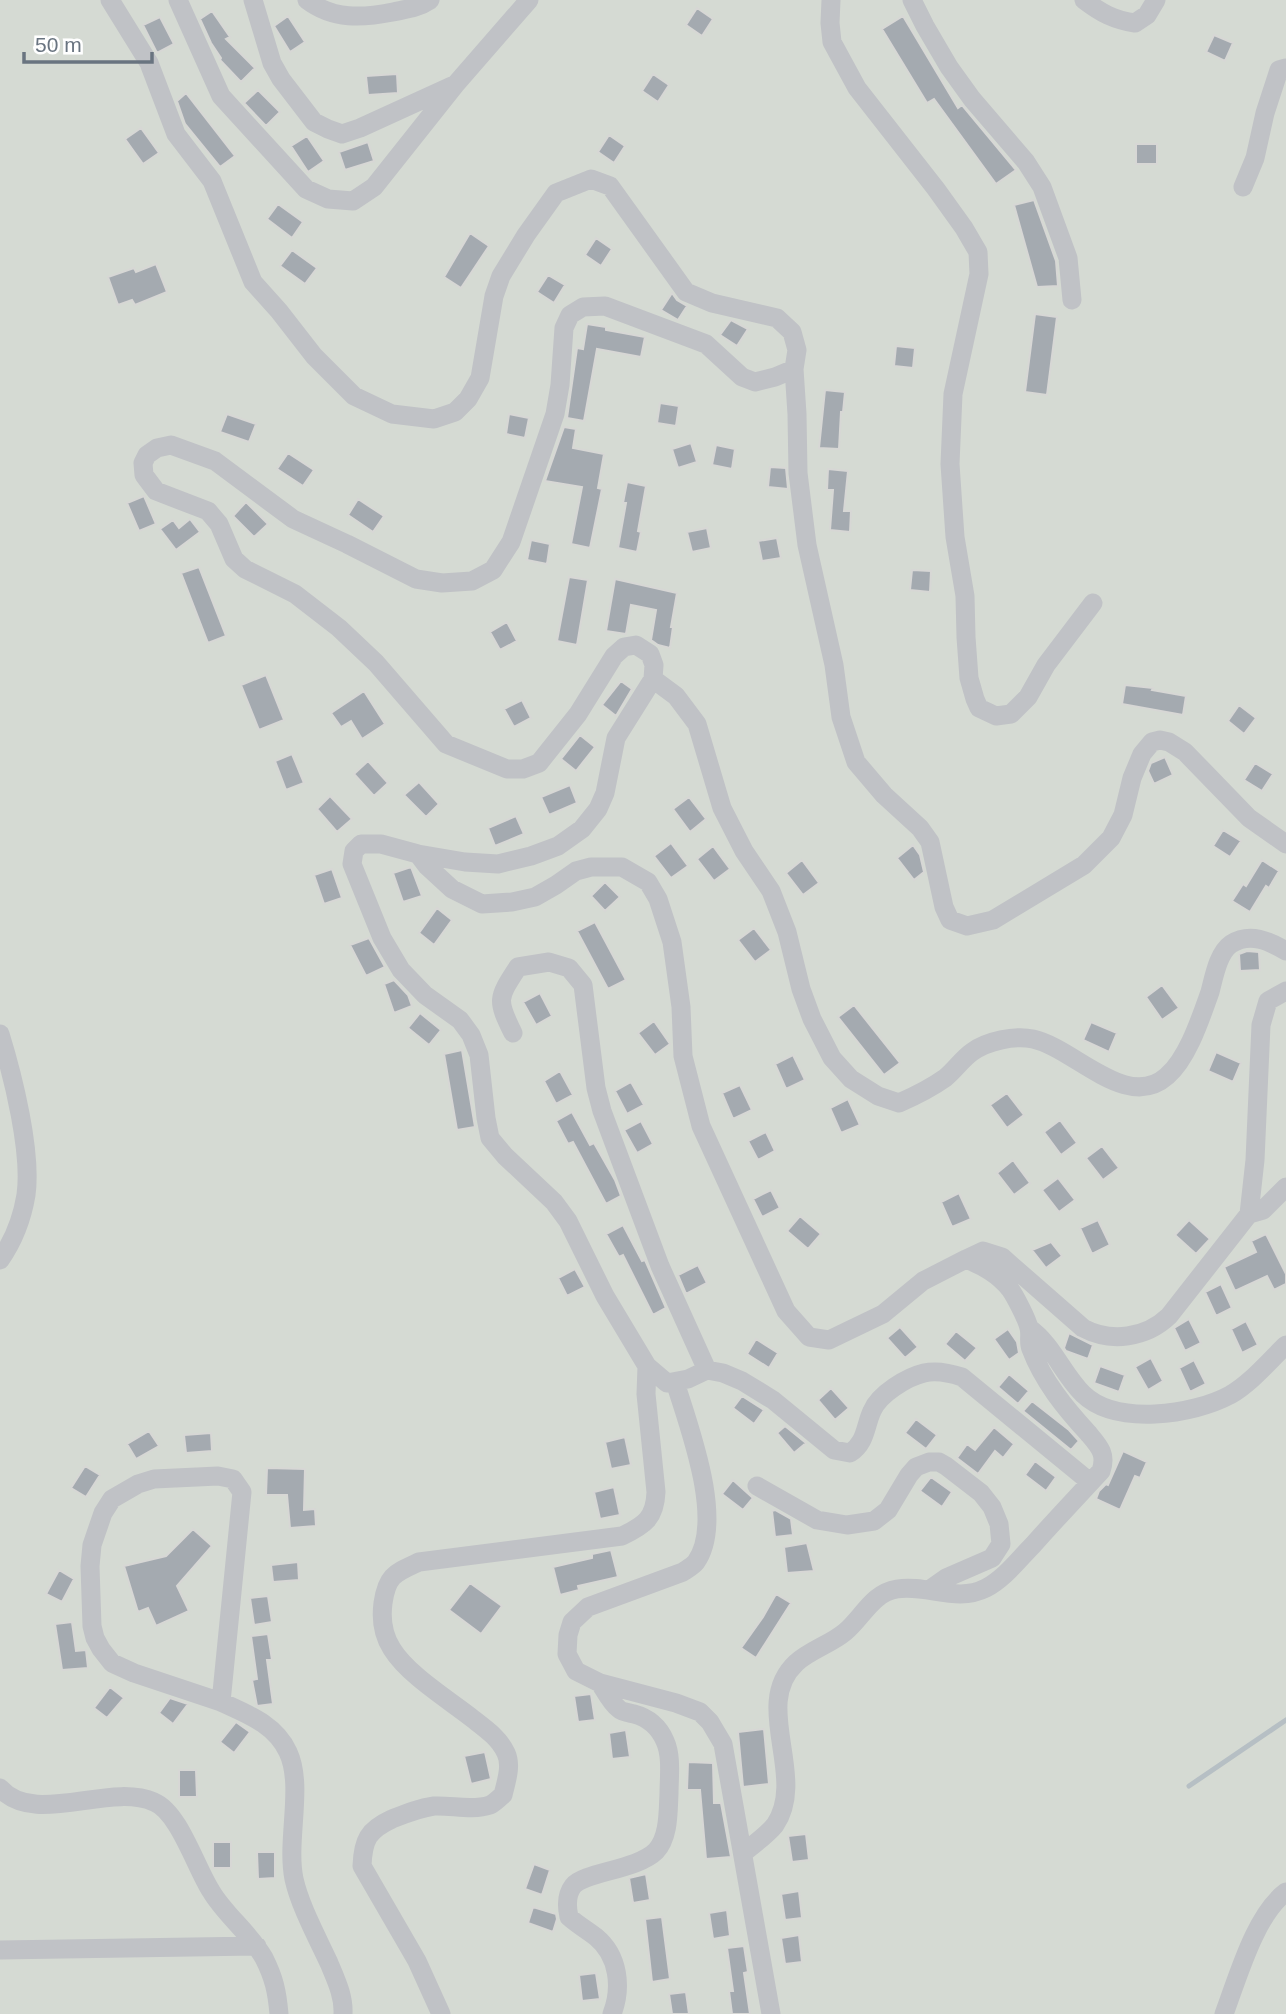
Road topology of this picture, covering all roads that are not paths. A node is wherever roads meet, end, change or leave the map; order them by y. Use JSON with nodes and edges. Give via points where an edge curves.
{"nodes":[{"id":1,"x":110,"y":0,"type":"edge"},
{"id":2,"x":178,"y":0,"type":"edge"},
{"id":3,"x":253,"y":0,"type":"edge"},
{"id":4,"x":307,"y":0,"type":"edge"},
{"id":5,"x":430,"y":0,"type":"edge"},
{"id":6,"x":529,"y":0,"type":"edge"},
{"id":7,"x":831,"y":0,"type":"edge"},
{"id":8,"x":912,"y":0,"type":"edge"},
{"id":9,"x":1084,"y":0,"type":"edge"},
{"id":10,"x":1156,"y":0,"type":"edge"},
{"id":11,"x":1286,"y":68,"type":"edge"},
{"id":12,"x":454,"y":85,"type":"junction"},
{"id":13,"x":1242,"y":187,"type":"dead end"},
{"id":14,"x":1072,"y":300,"type":"dead end"},
{"id":15,"x":794,"y":369,"type":"junction"},
{"id":16,"x":1093,"y":603,"type":"dead end"},
{"id":17,"x":653,"y":680,"type":"junction"},
{"id":18,"x":1286,"y":844,"type":"edge"},
{"id":19,"x":418,"y":854,"type":"junction"},
{"id":20,"x":1286,"y":951,"type":"edge"},
{"id":21,"x":1286,"y":991,"type":"edge"},
{"id":22,"x":513,"y":1032,"type":"dead end"},
{"id":23,"x":0,"y":1034,"type":"edge"},
{"id":24,"x":1286,"y":1187,"type":"edge"},
{"id":25,"x":1249,"y":1214,"type":"junction"},
{"id":26,"x":966,"y":1259,"type":"junction"},
{"id":27,"x":0,"y":1260,"type":"edge"},
{"id":28,"x":1029,"y":1328,"type":"junction"},
{"id":29,"x":1286,"y":1345,"type":"edge"},
{"id":30,"x":647,"y":1366,"type":"junction"},
{"id":31,"x":707,"y":1370,"type":"junction"},
{"id":32,"x":675,"y":1382,"type":"junction"},
{"id":33,"x":1090,"y":1482,"type":"junction"},
{"id":34,"x":757,"y":1486,"type":"dead end"},
{"id":35,"x":929,"y":1590,"type":"junction"},
{"id":36,"x":600,"y":1684,"type":"junction"},
{"id":37,"x":222,"y":1702,"type":"junction"},
{"id":38,"x":0,"y":1788,"type":"edge"},
{"id":39,"x":744,"y":1853,"type":"junction"},
{"id":40,"x":1286,"y":1892,"type":"edge"},
{"id":41,"x":257,"y":1946,"type":"junction"},
{"id":42,"x":0,"y":1950,"type":"edge"},
{"id":43,"x":279,"y":2014,"type":"edge"},
{"id":44,"x":343,"y":2014,"type":"edge"},
{"id":45,"x":441,"y":2014,"type":"edge"},
{"id":46,"x":611,"y":2014,"type":"edge"},
{"id":47,"x":771,"y":2014,"type":"edge"},
{"id":48,"x":1224,"y":2014,"type":"edge"}],
"edges":[{"from":1,"to":15,"type":"street","via":[[149,63],[176,134],[212,181],[253,282],[354,396],[392,414],[434,419],[455,412],[480,378],[501,276],[556,193],[591,179],[610,186],[686,292],[777,318],[792,332],[797,350]]},
{"from":2,"to":12,"type":"street","via":[[221,96],[306,189],[328,199],[353,201],[374,187]]},
{"from":3,"to":12,"type":"street","via":[[272,64],[314,122],[328,130],[342,134],[360,128]]},
{"from":4,"to":5,"type":"street","via":[[338,15],[359,18]]},
{"from":6,"to":12,"type":"street"},
{"from":7,"to":16,"type":"street","via":[[832,42],[857,88],[936,189],[978,252],[979,274],[953,394],[950,464],[969,678],[979,708],[996,716],[1011,714],[1028,697]]},
{"from":8,"to":14,"type":"street","via":[[949,67],[1042,187],[1068,258]]},
{"from":9,"to":10,"type":"street","via":[[1117,20],[1135,23]]},
{"from":11,"to":13,"type":"street","via":[[1279,70],[1255,158]]},
{"from":15,"to":17,"type":"street","via":[[755,382],[742,377],[706,344],[605,306],[583,307],[570,315],[564,328],[555,414],[511,542],[493,570],[472,581],[416,579],[293,519],[215,461],[171,446],[157,448],[143,463],[144,475],[156,491],[208,511],[234,559],[295,594],[339,628],[446,744],[508,768],[523,769],[539,763],[624,648],[636,645],[650,654]]},
{"from":15,"to":18,"type":"street","via":[[798,473],[807,545],[841,717],[856,762],[930,842],[950,920],[967,926],[993,920],[1084,865],[1111,838],[1142,754],[1160,740],[1185,751],[1249,818]]},
{"from":17,"to":19,"type":"street","via":[[616,738],[605,793],[582,829],[558,846],[498,864]]},
{"from":17,"to":20,"type":"street","via":[[676,696],[697,724],[722,808],[771,891],[801,989],[832,1058],[851,1079],[878,1096],[899,1103],[945,1078],[985,1045],[1031,1038],[1055,1046],[1127,1087],[1152,1087],[1180,1061],[1202,1015],[1221,956],[1230,944],[1254,938]]},
{"from":19,"to":26,"type":"street","via":[[452,889],[482,904],[535,897],[576,871],[591,867],[622,867],[648,882],[659,899],[672,942],[683,1056],[701,1126],[786,1311],[809,1336],[829,1340],[883,1314],[923,1281]]},
{"from":19,"to":30,"type":"street","via":[[381,844],[362,844],[354,851],[352,864],[372,916],[401,971],[460,1020],[471,1035],[479,1055],[490,1138],[568,1221]]},
{"from":21,"to":25,"type":"street","via":[[1268,1001],[1261,1025]]},
{"from":22,"to":31,"type":"street","via":[[501,1009],[502,992],[518,967],[549,962],[569,968],[583,985],[602,1111],[660,1266]]},
{"from":23,"to":27,"type":"street","via":[[21,1118],[26,1192],[21,1219]]},
{"from":24,"to":25,"type":"street","via":[[1263,1210]]},
{"from":25,"to":26,"type":"street","via":[[1169,1316],[1141,1334],[1097,1335],[1002,1257],[983,1251]]},
{"from":26,"to":28,"type":"street","via":[[989,1269],[1011,1290]]},
{"from":28,"to":29,"type":"street","via":[[1042,1337],[1083,1394],[1102,1407],[1131,1414],[1165,1415],[1228,1396]]},
{"from":28,"to":33,"type":"street","via":[[1029,1345],[1042,1374],[1104,1454],[1101,1471]]},
{"from":30,"to":32,"type":"street","via":[[667,1383]]},
{"from":30,"to":45,"type":"street","via":[[656,1492],[655,1507],[638,1528],[622,1536],[419,1562],[396,1572],[385,1587],[384,1629],[392,1649],[409,1669],[496,1738],[507,1755],[509,1772],[503,1795],[490,1805],[415,1809],[379,1825],[369,1834],[363,1850],[362,1866],[417,1961]]},
{"from":31,"to":32,"type":"street"},
{"from":31,"to":33,"type":"street","via":[[742,1381],[773,1400],[841,1453],[856,1449],[871,1412],[893,1387],[922,1373],[951,1373],[962,1377]]},
{"from":32,"to":36,"type":"street","via":[[704,1483],[704,1545],[695,1564],[683,1572],[589,1607],[572,1622],[567,1654],[576,1671]]},
{"from":33,"to":35,"type":"street","via":[[1009,1570],[986,1588],[951,1595]]},
{"from":34,"to":35,"type":"street","via":[[817,1520],[847,1525],[874,1521],[888,1510],[916,1467],[929,1462],[946,1466],[992,1507],[1001,1544],[992,1558]]},
{"from":35,"to":39,"type":"street","via":[[897,1589],[878,1596],[845,1632],[796,1662],[782,1680],[778,1697],[785,1792],[774,1825]]},
{"from":36,"to":39,"type":"street","via":[[677,1703],[700,1712],[710,1722],[723,1744]]},
{"from":36,"to":46,"type":"street","via":[[620,1710],[647,1718],[658,1729],[669,1758],[665,1833],[658,1849],[645,1859],[580,1881],[572,1887],[567,1905],[569,1917],[598,1939],[612,1957],[617,1992]]},
{"from":37,"to":37,"type":"street","via":[[112,1663],[95,1638],[92,1545],[113,1499],[138,1484],[218,1476],[233,1479],[242,1492]]},
{"from":37,"to":44,"type":"street","via":[[263,1722],[289,1754],[294,1781],[291,1854],[295,1880],[338,1984]]},
{"from":38,"to":41,"type":"street","via":[[8,1797],[32,1803],[121,1795],[156,1802],[173,1818],[211,1892]]},
{"from":39,"to":47,"type":"street"},
{"from":40,"to":48,"type":"street","via":[[1261,1920]]},
{"from":41,"to":42,"type":"street"},
{"from":41,"to":43,"type":"street","via":[[275,1982]]}]}
